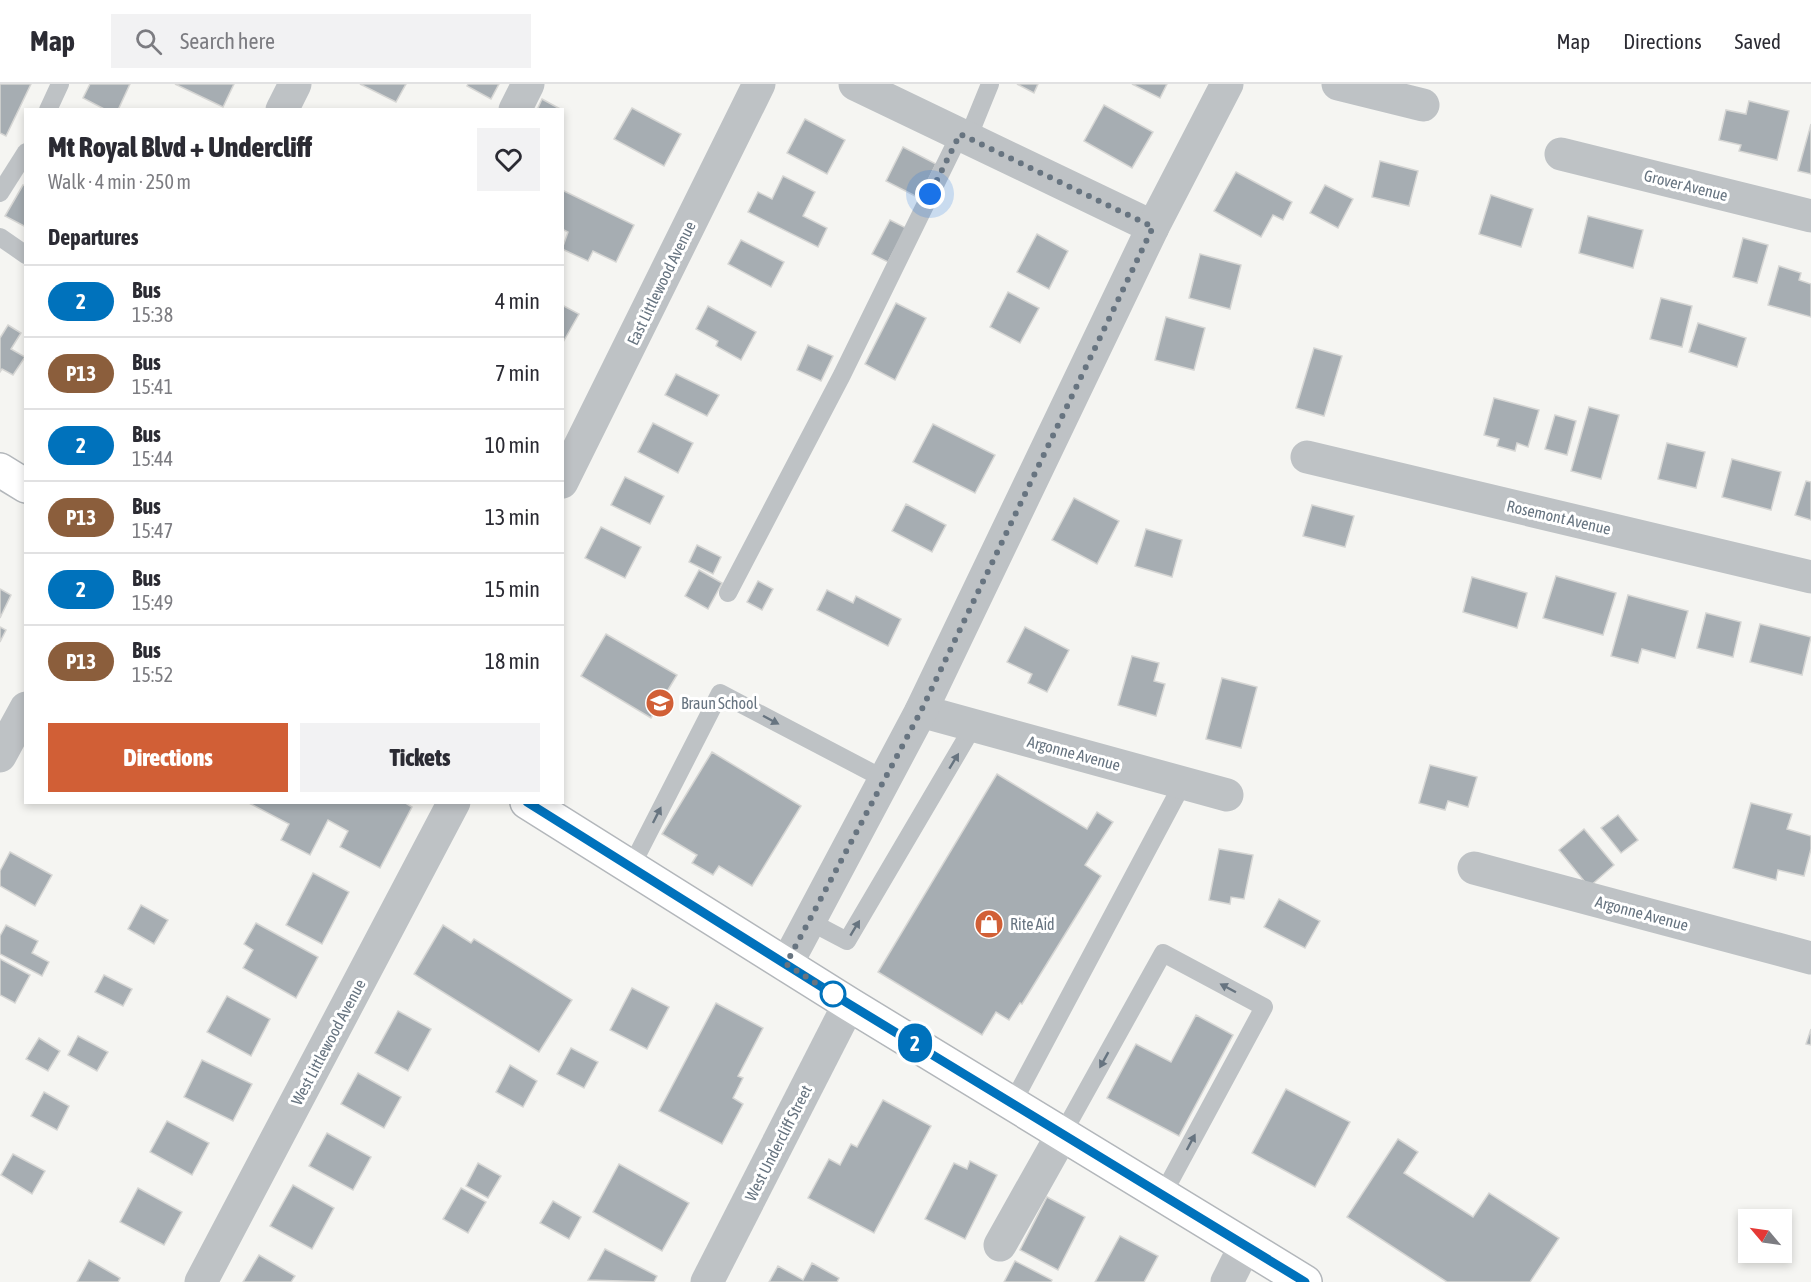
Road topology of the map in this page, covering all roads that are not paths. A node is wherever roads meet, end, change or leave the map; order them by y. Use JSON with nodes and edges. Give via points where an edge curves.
{"nodes":[{"id":1,"x":60,"y":84,"type":"edge"},
{"id":2,"x":295,"y":84,"type":"edge"},
{"id":3,"x":528,"y":84,"type":"edge"},
{"id":4,"x":759,"y":84,"type":"edge"},
{"id":5,"x":855,"y":84,"type":"edge"},
{"id":6,"x":990,"y":84,"type":"edge"},
{"id":7,"x":1227,"y":84,"type":"edge"},
{"id":8,"x":1338,"y":84,"type":"edge"},
{"id":9,"x":1423,"y":105,"type":"dead end"},
{"id":10,"x":49,"y":108,"type":"edge"},
{"id":11,"x":283,"y":108,"type":"edge"},
{"id":12,"x":516,"y":108,"type":"edge"},
{"id":13,"x":964,"y":136,"type":"junction"},
{"id":14,"x":1561,"y":154,"type":"dead end"},
{"id":15,"x":24,"y":155,"type":"edge"},
{"id":16,"x":0,"y":193,"type":"edge"},
{"id":17,"x":1811,"y":216,"type":"edge"},
{"id":18,"x":1153,"y":227,"type":"junction"},
{"id":19,"x":0,"y":237,"type":"edge"},
{"id":20,"x":24,"y":254,"type":"edge"},
{"id":21,"x":1307,"y":458,"type":"dead end"},
{"id":22,"x":0,"y":470,"type":"edge"},
{"id":23,"x":564,"y":478,"type":"edge"},
{"id":24,"x":24,"y":485,"type":"edge"},
{"id":25,"x":1811,"y":578,"type":"edge"},
{"id":26,"x":728,"y":593,"type":"dead end"},
{"id":27,"x":921,"y":711,"type":"junction"},
{"id":28,"x":24,"y":712,"type":"edge"},
{"id":29,"x":975,"y":725,"type":"junction"},
{"id":30,"x":0,"y":756,"type":"edge"},
{"id":31,"x":884,"y":779,"type":"junction"},
{"id":32,"x":1183,"y":783,"type":"junction"},
{"id":33,"x":1227,"y":795,"type":"dead end"},
{"id":34,"x":453,"y":804,"type":"edge"},
{"id":35,"x":530,"y":804,"type":"edge"},
{"id":36,"x":631,"y":867,"type":"junction"},
{"id":37,"x":1474,"y":868,"type":"dead end"},
{"id":38,"x":809,"y":921,"type":"junction"},
{"id":39,"x":1811,"y":958,"type":"edge"},
{"id":40,"x":786,"y":964,"type":"junction"},
{"id":41,"x":849,"y":1004,"type":"junction"},
{"id":42,"x":1013,"y":1102,"type":"junction"},
{"id":43,"x":1063,"y":1133,"type":"junction"},
{"id":44,"x":1163,"y":1194,"type":"junction"},
{"id":45,"x":1000,"y":1245,"type":"dead end"},
{"id":46,"x":1245,"y":1246,"type":"junction"},
{"id":47,"x":201,"y":1282,"type":"edge"},
{"id":48,"x":707,"y":1282,"type":"edge"},
{"id":49,"x":1227,"y":1282,"type":"edge"},
{"id":50,"x":1305,"y":1282,"type":"edge"}],
"edges":[{"from":1,"to":10,"type":"lane"},
{"from":2,"to":11,"type":"street"},
{"from":3,"to":12,"type":"street"},
{"from":4,"to":23,"type":"street","name":"East Littlewood Avenue"},
{"from":5,"to":13,"type":"street"},
{"from":6,"to":13,"type":"lane"},
{"from":7,"to":18,"type":"street"},
{"from":8,"to":9,"type":"street"},
{"from":13,"to":18,"type":"street"},
{"from":13,"to":26,"type":"lane"},
{"from":14,"to":17,"type":"street","name":"Grover Avenue"},
{"from":15,"to":16,"type":"lane"},
{"from":18,"to":27,"type":"street"},
{"from":19,"to":20,"type":"lane"},
{"from":21,"to":25,"type":"street","name":"Rosemont Avenue"},
{"from":22,"to":24,"type":"main road"},
{"from":27,"to":29,"type":"street","name":"Argonne Avenue"},
{"from":27,"to":31,"type":"street"},
{"from":28,"to":30,"type":"street"},
{"from":29,"to":32,"type":"street","name":"Argonne Avenue"},
{"from":38,"to":29,"type":"lane","one_way":true,"via":[[847,941]]},
{"from":36,"to":31,"type":"lane","one_way":true,"via":[[720,693]]},
{"from":31,"to":38,"type":"street"},
{"from":32,"to":33,"type":"street","name":"Argonne Avenue"},
{"from":32,"to":42,"type":"lane"},
{"from":34,"to":47,"type":"street","name":"West Littlewood Avenue"},
{"from":35,"to":36,"type":"main road"},
{"from":36,"to":40,"type":"main road"},
{"from":37,"to":39,"type":"street","name":"Argonne Avenue"},
{"from":38,"to":40,"type":"street"},
{"from":40,"to":41,"type":"main road"},
{"from":41,"to":42,"type":"main road"},
{"from":41,"to":48,"type":"street","name":"West Undercliff Street"},
{"from":42,"to":43,"type":"main road"},
{"from":43,"to":44,"type":"main road"},
{"from":44,"to":43,"type":"lane","one_way":true,"via":[[1264,1007],[1163,953]]},
{"from":43,"to":45,"type":"street"},
{"from":44,"to":46,"type":"main road"},
{"from":46,"to":49,"type":"street"},
{"from":46,"to":50,"type":"main road"}]}
